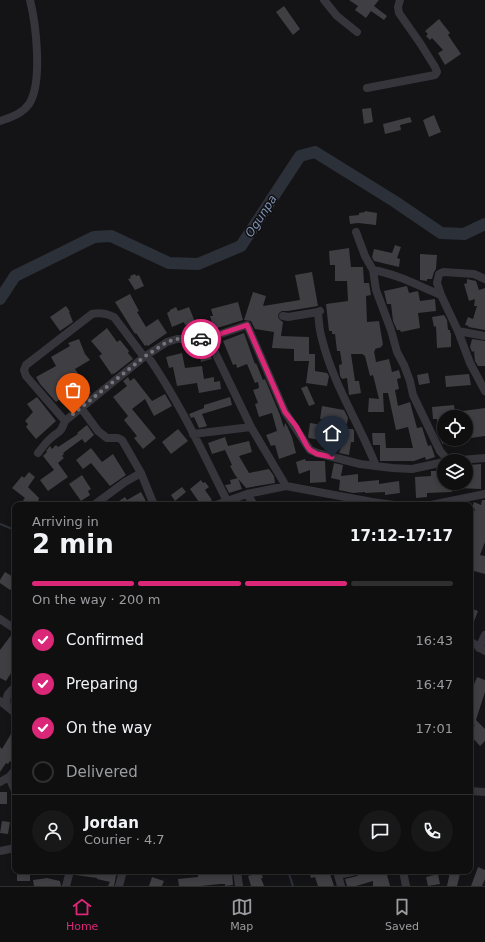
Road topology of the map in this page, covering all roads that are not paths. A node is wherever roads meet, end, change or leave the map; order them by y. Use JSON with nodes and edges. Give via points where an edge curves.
{"nodes":[{"id":1,"x":30,"y":0,"type":"edge"},
{"id":2,"x":324,"y":0,"type":"edge"},
{"id":3,"x":400,"y":0,"type":"edge"},
{"id":4,"x":357,"y":32,"type":"dead end"},
{"id":5,"x":367,"y":88,"type":"dead end"},
{"id":6,"x":0,"y":121,"type":"edge"},
{"id":7,"x":356,"y":232,"type":"dead end"},
{"id":8,"x":373,"y":270,"type":"junction"},
{"id":9,"x":485,"y":279,"type":"edge"},
{"id":10,"x":441,"y":295,"type":"junction"},
{"id":11,"x":283,"y":316,"type":"dead end"},
{"id":12,"x":458,"y":330,"type":"junction"},
{"id":13,"x":485,"y":336,"type":"edge"},
{"id":14,"x":208,"y":338,"type":"junction"},
{"id":15,"x":146,"y":356,"type":"junction"},
{"id":16,"x":485,"y":391,"type":"edge"},
{"id":17,"x":81,"y":408,"type":"junction"},
{"id":18,"x":65,"y":421,"type":"junction"},
{"id":19,"x":251,"y":427,"type":"junction"},
{"id":20,"x":193,"y":434,"type":"junction"},
{"id":21,"x":38,"y":453,"type":"dead end"},
{"id":22,"x":443,"y":454,"type":"edge"},
{"id":23,"x":485,"y":458,"type":"edge"},
{"id":24,"x":473,"y":459,"type":"edge"},
{"id":25,"x":437,"y":463,"type":"edge"},
{"id":26,"x":376,"y":466,"type":"junction"},
{"id":27,"x":141,"y":473,"type":"junction"},
{"id":28,"x":286,"y":486,"type":"junction"},
{"id":29,"x":247,"y":494,"type":"junction"},
{"id":30,"x":485,"y":494,"type":"edge"},
{"id":31,"x":227,"y":501,"type":"joint"},
{"id":32,"x":98,"y":502,"type":"edge"},
{"id":33,"x":153,"y":502,"type":"edge"},
{"id":34,"x":252,"y":502,"type":"edge"},
{"id":35,"x":372,"y":502,"type":"edge"},
{"id":36,"x":461,"y":502,"type":"edge"},
{"id":37,"x":0,"y":619,"type":"edge"},
{"id":38,"x":12,"y":628,"type":"edge"},
{"id":39,"x":485,"y":634,"type":"edge"},
{"id":40,"x":473,"y":643,"type":"edge"},
{"id":41,"x":482,"y":650,"type":"edge"},
{"id":42,"x":12,"y":690,"type":"edge"},
{"id":43,"x":3,"y":703,"type":"edge"},
{"id":44,"x":12,"y":710,"type":"edge"},
{"id":45,"x":12,"y":774,"type":"edge"},
{"id":46,"x":9,"y":777,"type":"junction"},
{"id":47,"x":0,"y":782,"type":"edge"},
{"id":48,"x":12,"y":784,"type":"edge"},
{"id":49,"x":473,"y":791,"type":"edge"},
{"id":50,"x":485,"y":792,"type":"edge"},
{"id":51,"x":12,"y":849,"type":"edge"},
{"id":52,"x":0,"y":851,"type":"edge"},
{"id":53,"x":69,"y":874,"type":"edge"},
{"id":54,"x":122,"y":874,"type":"edge"},
{"id":55,"x":237,"y":874,"type":"edge"},
{"id":56,"x":338,"y":874,"type":"edge"},
{"id":57,"x":404,"y":874,"type":"edge"},
{"id":58,"x":66,"y":886,"type":"edge"},
{"id":59,"x":119,"y":886,"type":"edge"},
{"id":60,"x":239,"y":886,"type":"edge"},
{"id":61,"x":341,"y":886,"type":"edge"},
{"id":62,"x":406,"y":886,"type":"edge"}],
"edges":[{"from":1,"to":6,"type":"street","via":[[37,50],[35,92],[23,110],[13,117]]},
{"from":2,"to":4,"type":"street"},
{"from":3,"to":5,"type":"street","via":[[398,11],[437,72],[435,75]]},
{"from":7,"to":8,"type":"street"},
{"from":8,"to":10,"type":"street","via":[[401,278]]},
{"from":8,"to":22,"type":"street","via":[[376,290],[413,395]]},
{"from":9,"to":10,"type":"street","via":[[474,274],[443,272],[439,274],[437,283]]},
{"from":10,"to":12,"type":"street"},
{"from":11,"to":26,"type":"street","via":[[319,312],[321,337],[326,352],[342,394]]},
{"from":12,"to":13,"type":"street"},
{"from":12,"to":16,"type":"street","via":[[470,363]]},
{"from":14,"to":15,"type":"street","via":[[176,339]]},
{"from":14,"to":19,"type":"street"},
{"from":14,"to":26,"type":"street","via":[[247,325],[285,412],[310,450],[317,454]]},
{"from":15,"to":17,"type":"street"},
{"from":15,"to":18,"type":"street","via":[[114,317],[98,313],[92,314],[26,365],[26,376]]},
{"from":15,"to":20,"type":"street","via":[[179,405]]},
{"from":17,"to":18,"type":"street"},
{"from":17,"to":27,"type":"street","via":[[98,431],[107,438],[122,440]]},
{"from":18,"to":21,"type":"street","via":[[62,430],[51,437]]},
{"from":19,"to":20,"type":"street"},
{"from":19,"to":28,"type":"street"},
{"from":20,"to":31,"type":"street"},
{"from":23,"to":24,"type":"street"},
{"from":25,"to":26,"type":"street","via":[[412,469]]},
{"from":27,"to":32,"type":"street"},
{"from":27,"to":33,"type":"street"},
{"from":28,"to":29,"type":"street"},
{"from":28,"to":35,"type":"street"},
{"from":29,"to":31,"type":"street"},
{"from":29,"to":34,"type":"street"},
{"from":30,"to":36,"type":"street"},
{"from":37,"to":38,"type":"street"},
{"from":39,"to":41,"type":"street"},
{"from":40,"to":41,"type":"street"},
{"from":42,"to":43,"type":"street"},
{"from":43,"to":44,"type":"street"},
{"from":45,"to":46,"type":"street"},
{"from":46,"to":47,"type":"street"},
{"from":46,"to":48,"type":"street"},
{"from":49,"to":50,"type":"street"},
{"from":51,"to":52,"type":"street"},
{"from":53,"to":58,"type":"street"},
{"from":54,"to":59,"type":"street"},
{"from":55,"to":60,"type":"street"},
{"from":56,"to":61,"type":"street"},
{"from":57,"to":62,"type":"street"}]}
